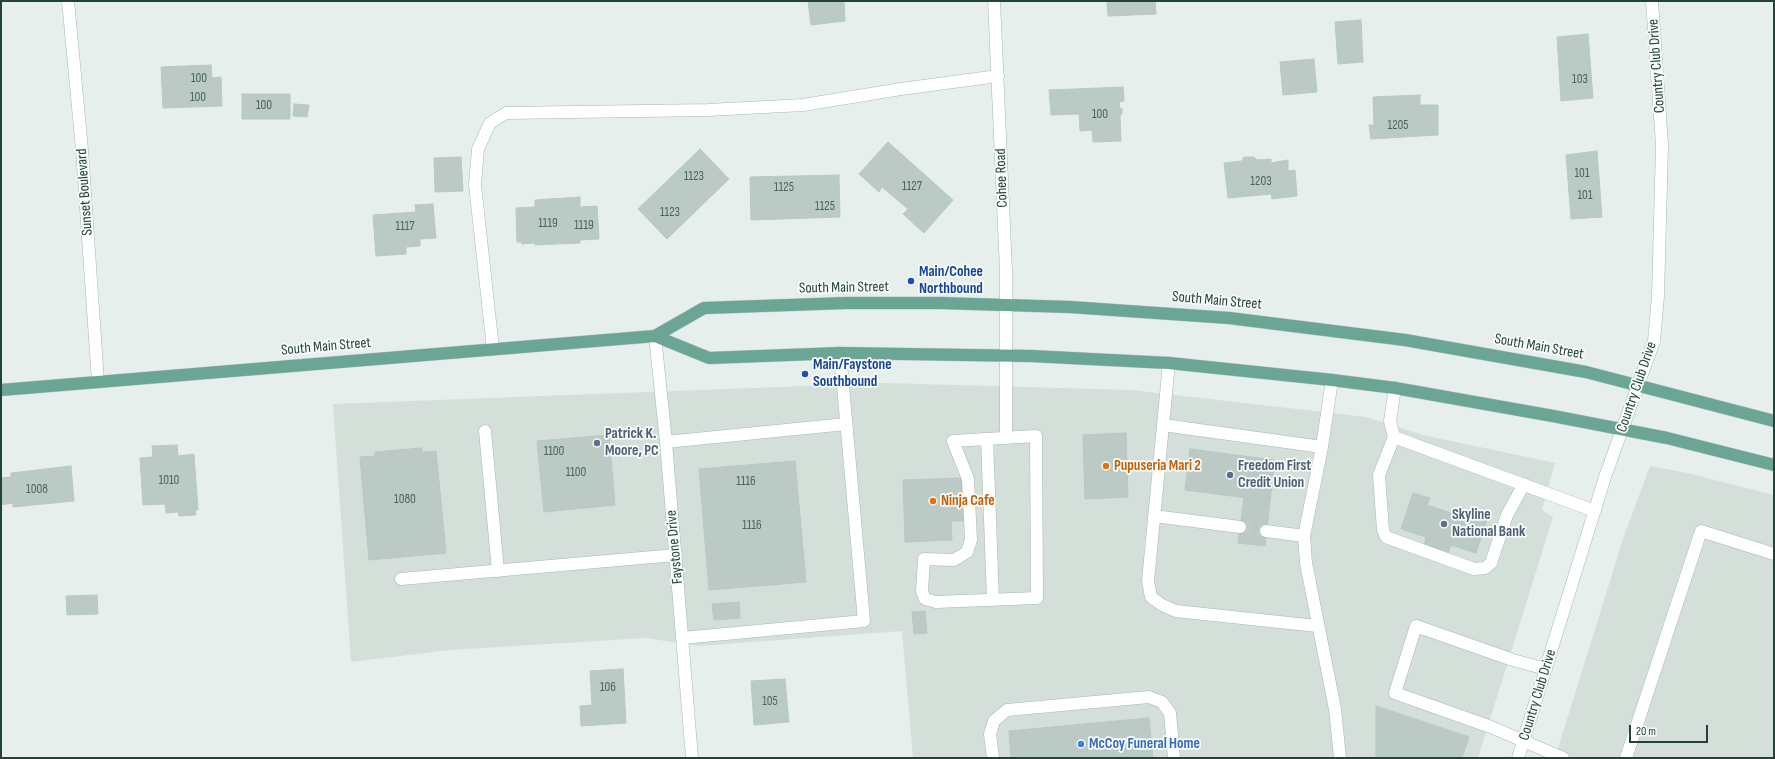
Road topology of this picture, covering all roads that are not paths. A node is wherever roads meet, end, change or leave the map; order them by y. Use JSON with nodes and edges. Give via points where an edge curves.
{"nodes":[{"id":1,"x":68,"y":1,"type":"edge"},
{"id":2,"x":994,"y":1,"type":"edge"},
{"id":3,"x":1652,"y":1,"type":"edge"},
{"id":4,"x":998,"y":76,"type":"junction"},
{"id":5,"x":1006,"y":305,"type":"junction"},
{"id":6,"x":655,"y":336,"type":"junction"},
{"id":7,"x":493,"y":349,"type":"junction"},
{"id":8,"x":840,"y":353,"type":"junction"},
{"id":9,"x":1006,"y":355,"type":"junction"},
{"id":10,"x":1169,"y":363,"type":"junction"},
{"id":11,"x":1332,"y":380,"type":"junction"},
{"id":12,"x":98,"y":382,"type":"junction"},
{"id":13,"x":1638,"y":386,"type":"junction"},
{"id":14,"x":1395,"y":388,"type":"junction"},
{"id":15,"x":1,"y":390,"type":"edge"},
{"id":16,"x":1774,"y":421,"type":"edge"},
{"id":17,"x":846,"y":424,"type":"junction"},
{"id":18,"x":1163,"y":425,"type":"junction"},
{"id":19,"x":1622,"y":429,"type":"junction"},
{"id":20,"x":485,"y":431,"type":"dead end"},
{"id":21,"x":1394,"y":437,"type":"junction"},
{"id":22,"x":1006,"y":438,"type":"junction"},
{"id":23,"x":987,"y":439,"type":"junction"},
{"id":24,"x":666,"y":442,"type":"junction"},
{"id":25,"x":1322,"y":448,"type":"junction"},
{"id":26,"x":1774,"y":465,"type":"edge"},
{"id":27,"x":1524,"y":484,"type":"junction"},
{"id":28,"x":1595,"y":511,"type":"junction"},
{"id":29,"x":1154,"y":516,"type":"junction"},
{"id":30,"x":1240,"y":527,"type":"tunnel mouth"},
{"id":31,"x":1266,"y":531,"type":"tunnel mouth"},
{"id":32,"x":1304,"y":536,"type":"junction"},
{"id":33,"x":1774,"y":554,"type":"edge"},
{"id":34,"x":676,"y":555,"type":"junction"},
{"id":35,"x":498,"y":570,"type":"junction"},
{"id":36,"x":401,"y":579,"type":"dead end"},
{"id":37,"x":993,"y":600,"type":"junction"},
{"id":38,"x":1317,"y":626,"type":"junction"},
{"id":39,"x":682,"y":638,"type":"junction"},
{"id":40,"x":1546,"y":669,"type":"junction"},
{"id":41,"x":1524,"y":740,"type":"junction"},
{"id":42,"x":692,"y":758,"type":"edge"},
{"id":43,"x":993,"y":758,"type":"edge"},
{"id":44,"x":1174,"y":758,"type":"edge"},
{"id":45,"x":1340,"y":758,"type":"edge"},
{"id":46,"x":1518,"y":758,"type":"edge"},
{"id":47,"x":1563,"y":758,"type":"edge"},
{"id":48,"x":1626,"y":758,"type":"edge"}],
"edges":[{"from":1,"to":12,"type":"street","name":"Sunset Boulevard","via":[[82,150]]},
{"from":2,"to":4,"type":"street","name":"Cohee Road"},
{"from":3,"to":13,"type":"street","name":"Country Club Drive","via":[[1662,144],[1658,296],[1654,341]]},
{"from":4,"to":5,"type":"street","name":"Cohee Road"},
{"from":4,"to":7,"type":"street","via":[[901,88],[804,105],[708,110],[506,113],[490,123],[478,149],[475,185]]},
{"from":5,"to":6,"type":"main road","name":"South Main Street","via":[[846,303],[704,308]]},
{"from":5,"to":9,"type":"street","name":"Cohee Road"},
{"from":5,"to":13,"type":"main road","name":"South Main Street","via":[[1166,313],[1261,321],[1488,354],[1586,372]]},
{"from":6,"to":7,"type":"main road","name":"South Main Street"},
{"from":6,"to":8,"type":"main road","name":"South Main Street","via":[[709,358]]},
{"from":6,"to":24,"type":"street","name":"Faystone Drive"},
{"from":7,"to":12,"type":"main road","name":"South Main Street"},
{"from":8,"to":9,"type":"main road","name":"South Main Street"},
{"from":8,"to":17,"type":"street"},
{"from":9,"to":10,"type":"main road","name":"South Main Street"},
{"from":9,"to":22,"type":"street","name":"Cohee Road"},
{"from":10,"to":11,"type":"main road","name":"South Main Street"},
{"from":10,"to":18,"type":"street"},
{"from":11,"to":14,"type":"main road","name":"South Main Street"},
{"from":11,"to":25,"type":"street"},
{"from":12,"to":15,"type":"main road","name":"South Main Street"},
{"from":13,"to":16,"type":"main road","name":"South Main Street"},
{"from":13,"to":19,"type":"street","name":"Country Club Drive"},
{"from":14,"to":19,"type":"main road","name":"South Main Street"},
{"from":14,"to":21,"type":"street","via":[[1390,421]]},
{"from":17,"to":24,"type":"street"},
{"from":17,"to":39,"type":"street","via":[[864,621]]},
{"from":18,"to":25,"type":"street"},
{"from":18,"to":29,"type":"street"},
{"from":19,"to":26,"type":"main road","name":"South Main Street"},
{"from":19,"to":28,"type":"street","name":"Country Club Drive"},
{"from":20,"to":35,"type":"street"},
{"from":21,"to":27,"type":"street"},
{"from":21,"to":27,"type":"street","via":[[1379,475],[1383,530],[1386,538],[1398,543],[1474,569],[1485,568],[1491,563],[1507,515]]},
{"from":22,"to":23,"type":"street"},
{"from":22,"to":37,"type":"street","via":[[1036,436],[1037,598]]},
{"from":23,"to":37,"type":"street"},
{"from":23,"to":37,"type":"street","via":[[953,441],[968,479],[971,540],[967,552],[954,560],[924,560],[922,591],[925,599],[936,602]]},
{"from":24,"to":34,"type":"street","name":"Faystone Drive"},
{"from":25,"to":32,"type":"street"},
{"from":27,"to":28,"type":"street"},
{"from":28,"to":40,"type":"street","name":"Country Club Drive"},
{"from":29,"to":30,"type":"street"},
{"from":29,"to":38,"type":"street","via":[[1148,581],[1151,597],[1162,605],[1176,611]]},
{"from":31,"to":32,"type":"street"},
{"from":32,"to":38,"type":"street"},
{"from":33,"to":48,"type":"street","via":[[1701,531]]},
{"from":34,"to":35,"type":"street"},
{"from":34,"to":39,"type":"street","name":"Faystone Drive"},
{"from":35,"to":36,"type":"street"},
{"from":38,"to":45,"type":"street","via":[[1335,710]]},
{"from":39,"to":42,"type":"street","name":"Faystone Drive"},
{"from":40,"to":41,"type":"street","name":"Country Club Drive"},
{"from":40,"to":41,"type":"street","via":[[1416,626],[1397,686],[1395,693]]},
{"from":41,"to":46,"type":"street","name":"Country Club Drive"},
{"from":41,"to":47,"type":"street"},
{"from":43,"to":44,"type":"street","via":[[990,734],[994,721],[1007,710],[1149,697],[1162,702],[1170,713]]}]}
